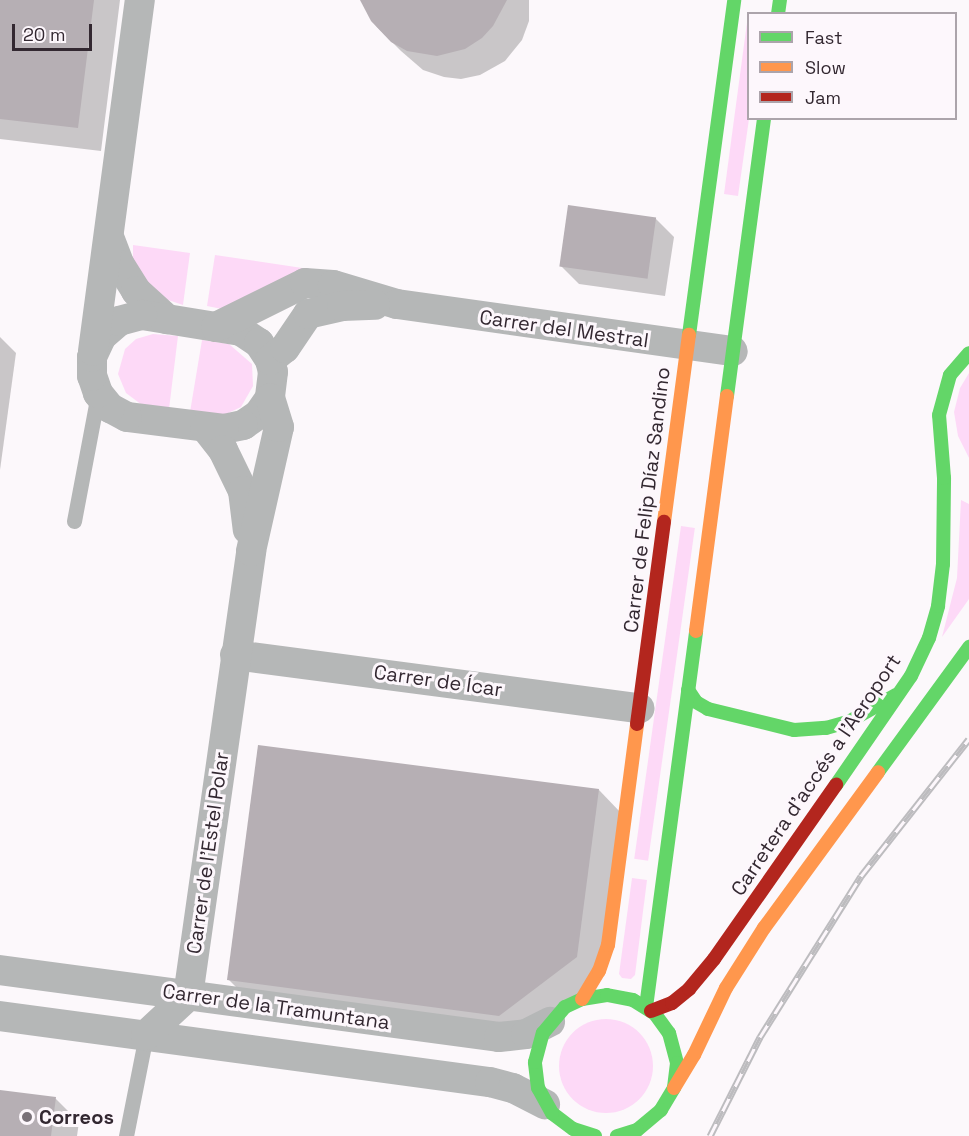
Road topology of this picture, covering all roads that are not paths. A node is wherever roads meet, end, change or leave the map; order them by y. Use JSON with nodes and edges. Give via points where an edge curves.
{"nodes":[{"id":1,"x":140,"y":0,"type":"edge"},
{"id":2,"x":734,"y":0,"type":"edge"},
{"id":3,"x":764,"y":120,"type":"edge"},
{"id":4,"x":109,"y":237,"type":"junction"},
{"id":5,"x":397,"y":304,"type":"junction"},
{"id":6,"x":167,"y":319,"type":"junction"},
{"id":7,"x":216,"y":327,"type":"junction"},
{"id":8,"x":687,"y":346,"type":"junction"},
{"id":9,"x":733,"y":351,"type":"junction"},
{"id":10,"x":969,"y":353,"type":"edge"},
{"id":11,"x":92,"y":357,"type":"junction"},
{"id":12,"x":270,"y":360,"type":"junction"},
{"id":13,"x":98,"y":393,"type":"junction"},
{"id":14,"x":270,"y":398,"type":"junction"},
{"id":15,"x":205,"y":427,"type":"junction"},
{"id":16,"x":940,"y":445,"type":"junction"},
{"id":17,"x":956,"y":469,"type":"dead end"},
{"id":18,"x":74,"y":521,"type":"dead end"},
{"id":19,"x":250,"y":551,"type":"junction"},
{"id":20,"x":969,"y":647,"type":"edge"},
{"id":21,"x":236,"y":654,"type":"junction"},
{"id":22,"x":688,"y":690,"type":"junction"},
{"id":23,"x":900,"y":693,"type":"junction"},
{"id":24,"x":640,"y":708,"type":"junction"},
{"id":25,"x":0,"y":970,"type":"edge"},
{"id":26,"x":188,"y":996,"type":"junction"},
{"id":27,"x":582,"y":999,"type":"junction"},
{"id":28,"x":649,"y":1009,"type":"junction"},
{"id":29,"x":0,"y":1016,"type":"edge"},
{"id":30,"x":550,"y":1022,"type":"junction"},
{"id":31,"x":146,"y":1035,"type":"junction"},
{"id":32,"x":674,"y":1088,"type":"junction"},
{"id":33,"x":549,"y":1108,"type":"junction"},
{"id":34,"x":650,"y":1122,"type":"junction"},
{"id":35,"x":126,"y":1136,"type":"edge"},
{"id":36,"x":554,"y":1136,"type":"edge"},
{"id":37,"x":595,"y":1136,"type":"edge"},
{"id":38,"x":617,"y":1136,"type":"edge"},
{"id":39,"x":640,"y":1136,"type":"edge"}],
"edges":[{"from":1,"to":4,"type":"street"},
{"from":2,"to":8,"type":"main road","name":"Carrer de Felip Díaz Sandino"},
{"from":3,"to":9,"type":"main road"},
{"from":4,"to":6,"type":"street","via":[[136,291]]},
{"from":4,"to":11,"type":"street"},
{"from":5,"to":7,"type":"street","name":"Carrer del Mestral","via":[[333,285],[305,283]]},
{"from":5,"to":8,"type":"street","name":"Carrer del Mestral"},
{"from":5,"to":12,"type":"street","name":"Carrer del Mestral","via":[[342,306],[308,314],[285,348]]},
{"from":6,"to":7,"type":"street"},
{"from":6,"to":11,"type":"street","via":[[142,315],[119,321],[102,336]]},
{"from":7,"to":12,"type":"street","via":[[241,331],[259,343]]},
{"from":8,"to":9,"type":"street","name":"Carrer del Mestral"},
{"from":8,"to":24,"type":"main road","name":"Carrer de Felip Díaz Sandino"},
{"from":9,"to":22,"type":"main road"},
{"from":10,"to":16,"type":"main road","name":"Carretera d'accés a l'Aeroport","via":[[950,375],[943,393]]},
{"from":11,"to":13,"type":"street","via":[[92,376]]},
{"from":12,"to":14,"type":"street"},
{"from":13,"to":15,"type":"street","via":[[110,408],[128,417]]},
{"from":13,"to":18,"type":"lane"},
{"from":14,"to":15,"type":"street","via":[[259,414],[243,425]]},
{"from":14,"to":19,"type":"street","name":"Carrer de l'Estel Polar","via":[[279,428]]},
{"from":15,"to":19,"type":"street","name":"Carrer de l'Estel Polar","via":[[223,450],[243,491]]},
{"from":16,"to":17,"type":"main road"},
{"from":16,"to":23,"type":"main road","name":"Carretera d'accés a l'Aeroport","via":[[944,512],[938,606],[929,638]]},
{"from":19,"to":21,"type":"street","name":"Carrer de l'Estel Polar"},
{"from":20,"to":32,"type":"main road","via":[[758,937],[726,988]]},
{"from":21,"to":24,"type":"street","name":"Carrer de Ícar"},
{"from":21,"to":26,"type":"street","name":"Carrer de l'Estel Polar"},
{"from":22,"to":23,"type":"main road","via":[[696,702],[708,709],[794,730],[826,728],[850,721]]},
{"from":22,"to":28,"type":"main road"},
{"from":23,"to":28,"type":"main road","name":"Carretera d'accés a l'Aeroport","via":[[714,959],[672,1003]]},
{"from":24,"to":27,"type":"main road","name":"Carrer de Felip Díaz Sandino","via":[[608,945],[599,971]]},
{"from":25,"to":26,"type":"street","name":"Carrer de la Tramuntana"},
{"from":26,"to":30,"type":"street","name":"Carrer de la Tramuntana","via":[[500,1037],[526,1034]]},
{"from":26,"to":31,"type":"street"},
{"from":27,"to":28,"type":"main road","via":[[621,996]]},
{"from":27,"to":30,"type":"main road","via":[[565,1007]]},
{"from":28,"to":32,"type":"main road","via":[[663,1023],[673,1042],[677,1063]]},
{"from":29,"to":31,"type":"street"},
{"from":30,"to":33,"type":"main road","via":[[535,1062],[538,1088]]},
{"from":31,"to":33,"type":"street","via":[[490,1082],[513,1088]]},
{"from":31,"to":35,"type":"lane"},
{"from":32,"to":34,"type":"main road"},
{"from":33,"to":36,"type":"main road"},
{"from":33,"to":37,"type":"main road","via":[[573,1129]]},
{"from":34,"to":38,"type":"main road"},
{"from":34,"to":39,"type":"main road"}]}
